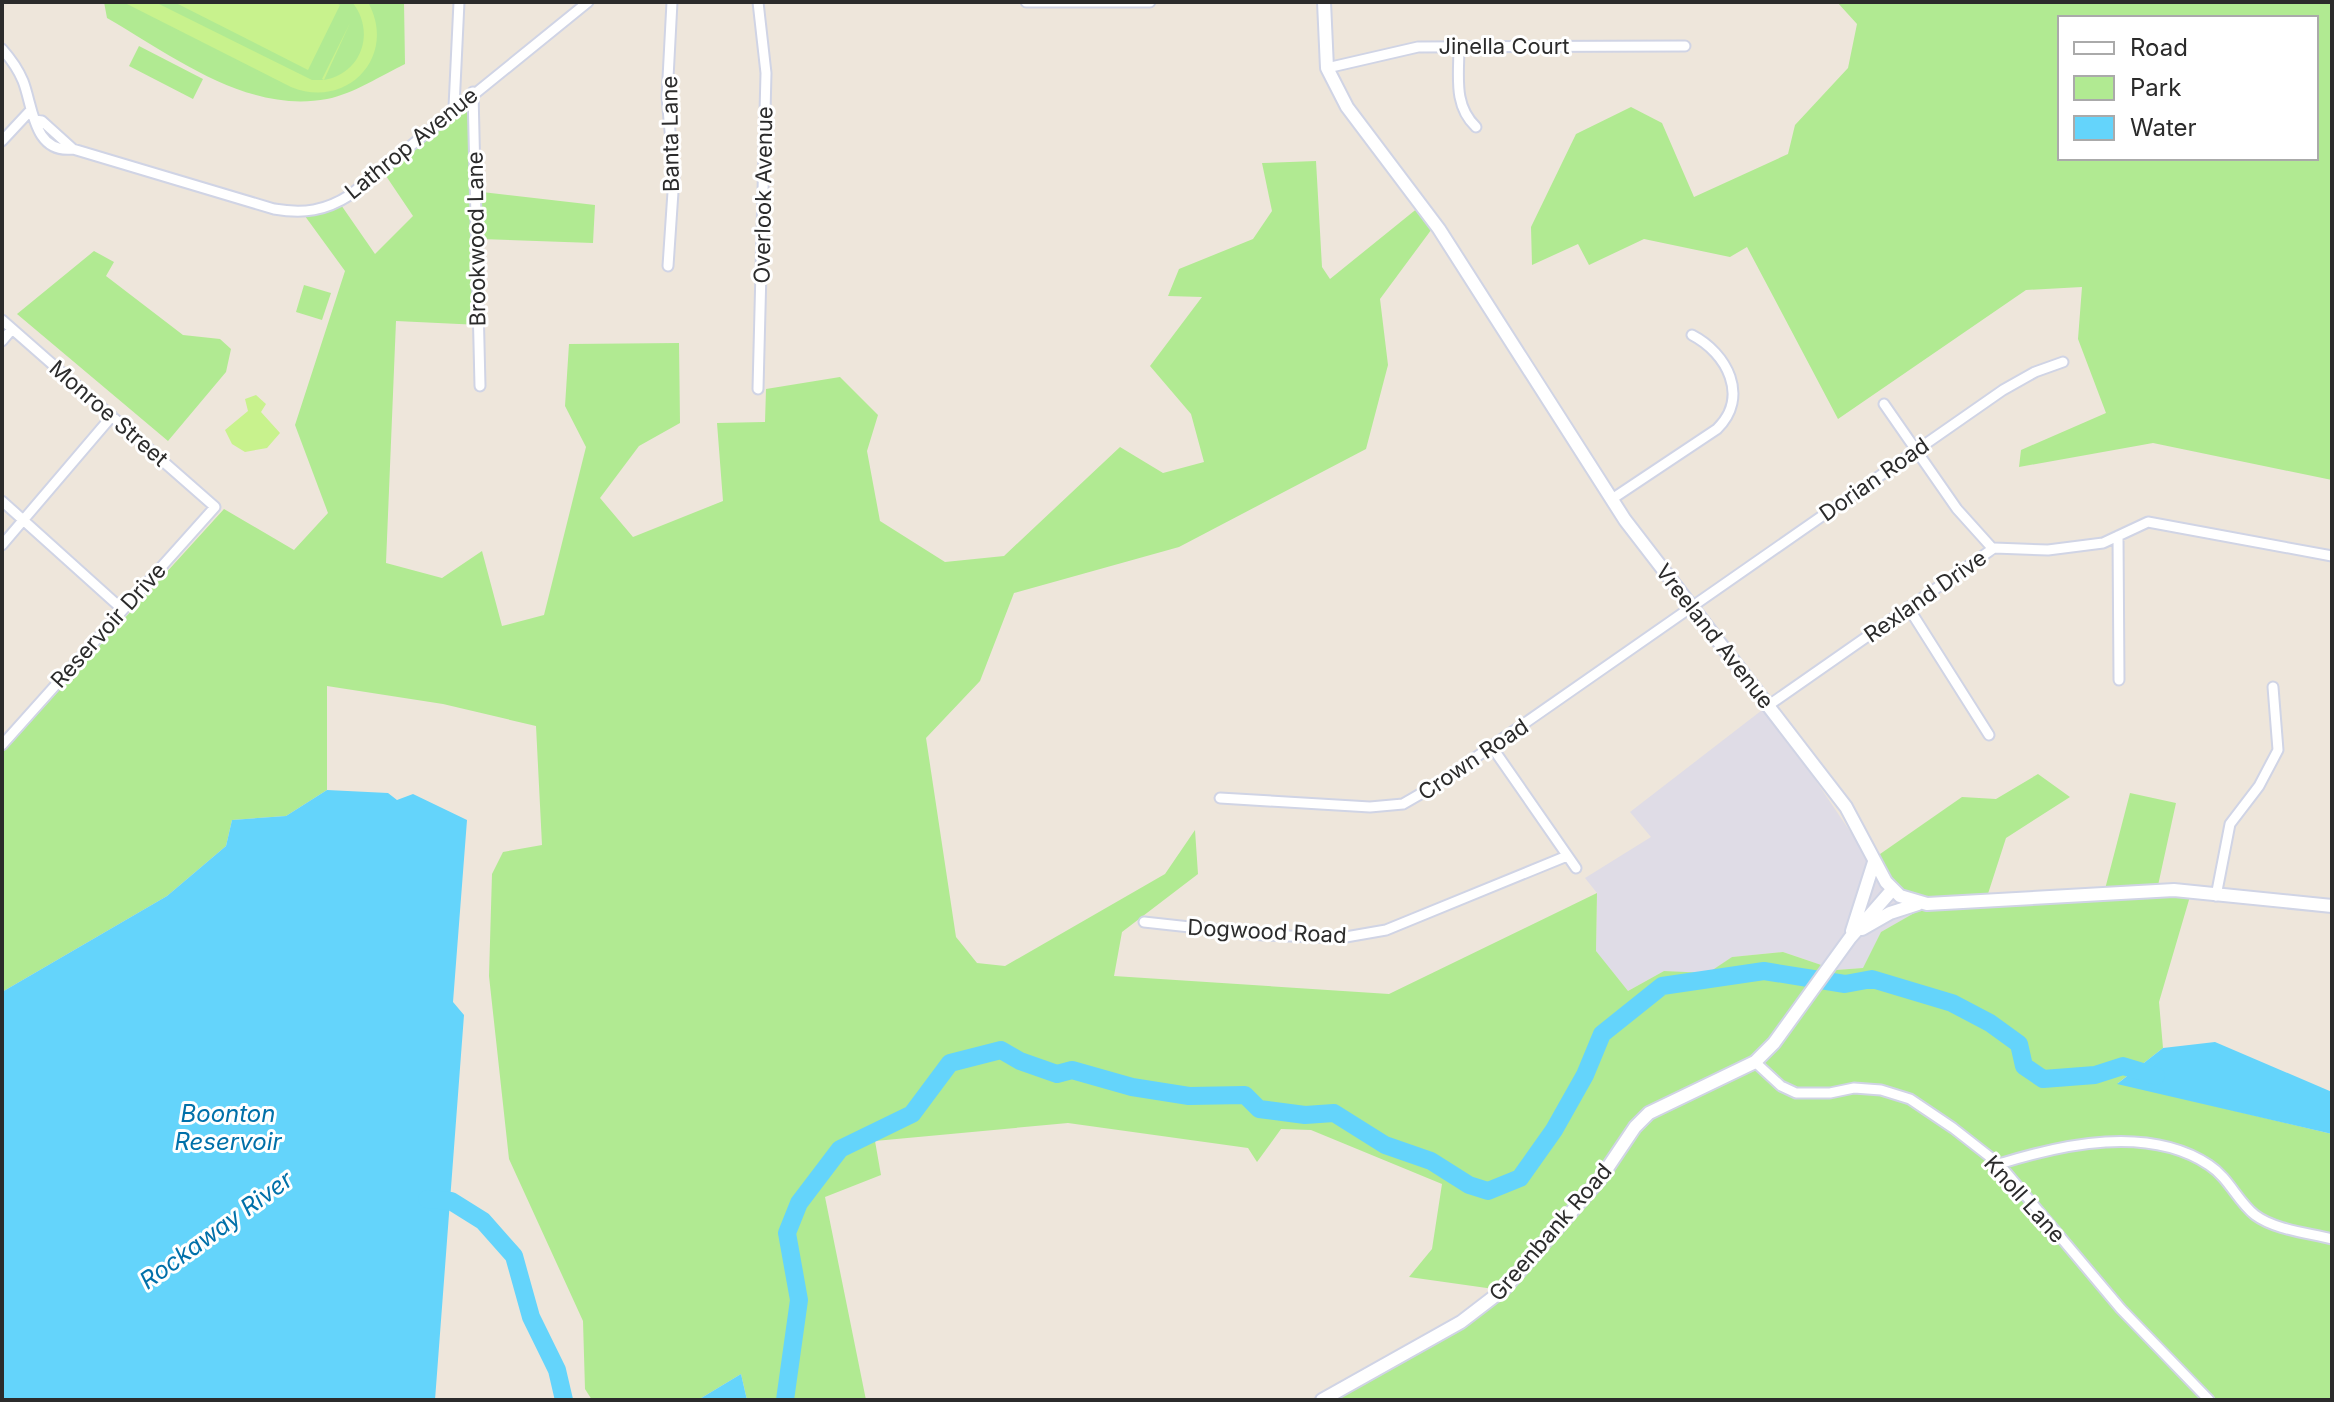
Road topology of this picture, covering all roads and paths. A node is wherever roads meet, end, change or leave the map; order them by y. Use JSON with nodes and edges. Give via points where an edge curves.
{"nodes":[{"id":1,"x":459,"y":2,"type":"edge"},
{"id":2,"x":588,"y":2,"type":"edge"},
{"id":3,"x":672,"y":2,"type":"edge"},
{"id":4,"x":758,"y":2,"type":"edge"},
{"id":5,"x":1026,"y":2,"type":"edge"},
{"id":6,"x":1150,"y":2,"type":"edge"},
{"id":7,"x":1324,"y":2,"type":"edge"},
{"id":8,"x":1050,"y":3,"type":"edge"},
{"id":9,"x":1459,"y":46,"type":"junction"},
{"id":10,"x":1685,"y":46,"type":"dead end"},
{"id":11,"x":2,"y":49,"type":"edge"},
{"id":12,"x":1327,"y":68,"type":"junction"},
{"id":13,"x":473,"y":92,"type":"junction"},
{"id":14,"x":454,"y":107,"type":"junction"},
{"id":15,"x":32,"y":116,"type":"junction"},
{"id":16,"x":1476,"y":127,"type":"dead end"},
{"id":17,"x":2,"y":141,"type":"edge"},
{"id":18,"x":668,"y":266,"type":"dead end"},
{"id":19,"x":2,"y":320,"type":"edge"},
{"id":20,"x":12,"y":329,"type":"junction"},
{"id":21,"x":1692,"y":335,"type":"dead end"},
{"id":22,"x":2,"y":341,"type":"edge"},
{"id":23,"x":2063,"y":362,"type":"dead end"},
{"id":24,"x":480,"y":386,"type":"dead end"},
{"id":25,"x":758,"y":389,"type":"dead end"},
{"id":26,"x":1884,"y":404,"type":"dead end"},
{"id":27,"x":112,"y":416,"type":"junction"},
{"id":28,"x":1916,"y":450,"type":"junction"},
{"id":29,"x":1612,"y":499,"type":"junction"},
{"id":30,"x":2,"y":501,"type":"edge"},
{"id":31,"x":215,"y":507,"type":"joint"},
{"id":32,"x":24,"y":520,"type":"junction"},
{"id":33,"x":2118,"y":536,"type":"junction"},
{"id":34,"x":2,"y":545,"type":"edge"},
{"id":35,"x":1993,"y":549,"type":"junction"},
{"id":36,"x":2332,"y":556,"type":"edge"},
{"id":37,"x":1691,"y":606,"type":"junction"},
{"id":38,"x":1908,"y":607,"type":"junction"},
{"id":39,"x":122,"y":609,"type":"junction"},
{"id":40,"x":2119,"y":680,"type":"dead end"},
{"id":41,"x":2273,"y":687,"type":"dead end"},
{"id":42,"x":1769,"y":705,"type":"junction"},
{"id":43,"x":1989,"y":735,"type":"dead end"},
{"id":44,"x":3,"y":742,"type":"edge"},
{"id":45,"x":1492,"y":747,"type":"junction"},
{"id":46,"x":1220,"y":798,"type":"dead end"},
{"id":47,"x":1567,"y":856,"type":"junction"},
{"id":48,"x":1874,"y":862,"type":"junction"},
{"id":49,"x":1576,"y":868,"type":"dead end"},
{"id":50,"x":1892,"y":890,"type":"junction"},
{"id":51,"x":2216,"y":896,"type":"junction"},
{"id":52,"x":1921,"y":903,"type":"junction"},
{"id":53,"x":2332,"y":906,"type":"edge"},
{"id":54,"x":1144,"y":922,"type":"dead end"},
{"id":55,"x":1850,"y":938,"type":"junction"},
{"id":56,"x":1755,"y":1062,"type":"junction"},
{"id":57,"x":1999,"y":1164,"type":"junction"},
{"id":58,"x":2332,"y":1239,"type":"edge"},
{"id":59,"x":1322,"y":1400,"type":"edge"},
{"id":60,"x":2209,"y":1400,"type":"edge"}],
"edges":[{"from":1,"to":14,"type":"street"},
{"from":2,"to":13,"type":"street","name":"Lathrop Avenue"},
{"from":3,"to":18,"type":"street","name":"Banta Lane","via":[[667,97],[674,177]]},
{"from":4,"to":25,"type":"street","name":"Overlook Avenue","via":[[766,73]]},
{"from":5,"to":8,"type":"street"},
{"from":6,"to":8,"type":"street"},
{"from":7,"to":12,"type":"street","name":"Vreeland Avenue"},
{"from":9,"to":10,"type":"street","name":"Jinella Court"},
{"from":9,"to":12,"type":"street","name":"Jinella Court","via":[[1396,50]]},
{"from":9,"to":16,"type":"street","via":[[1459,103]]},
{"from":11,"to":15,"type":"street","name":"Lathrop Avenue","via":[[23,82]]},
{"from":12,"to":29,"type":"street","name":"Vreeland Avenue","via":[[1347,107],[1439,229]]},
{"from":13,"to":14,"type":"street","name":"Lathrop Avenue"},
{"from":13,"to":24,"type":"street","name":"Brookwood Lane"},
{"from":14,"to":15,"type":"street","name":"Lathrop Avenue","via":[[350,195],[308,212],[274,209],[61,149],[34,128]]},
{"from":15,"to":17,"type":"street"},
{"from":19,"to":20,"type":"street","name":"Monroe Street"},
{"from":20,"to":22,"type":"street"},
{"from":20,"to":27,"type":"street","name":"Monroe Street"},
{"from":21,"to":29,"type":"street","via":[[1711,345],[1727,369],[1734,394],[1729,413],[1717,429]]},
{"from":23,"to":28,"type":"street","name":"Dorian Road","via":[[2003,390]]},
{"from":26,"to":28,"type":"street"},
{"from":27,"to":31,"type":"street","name":"Monroe Street"},
{"from":27,"to":32,"type":"street"},
{"from":28,"to":35,"type":"street"},
{"from":28,"to":37,"type":"street","name":"Dorian Road"},
{"from":29,"to":37,"type":"street","name":"Vreeland Avenue"},
{"from":30,"to":32,"type":"street"},
{"from":31,"to":39,"type":"street","name":"Reservoir Drive"},
{"from":32,"to":34,"type":"street"},
{"from":32,"to":39,"type":"street"},
{"from":33,"to":35,"type":"street","name":"Rexland Drive","via":[[2048,550]]},
{"from":33,"to":36,"type":"street","name":"Rexland Drive","via":[[2148,522]]},
{"from":33,"to":40,"type":"street"},
{"from":35,"to":38,"type":"street","name":"Rexland Drive"},
{"from":37,"to":42,"type":"street","name":"Vreeland Avenue"},
{"from":37,"to":45,"type":"street","name":"Crown Road"},
{"from":38,"to":42,"type":"street","name":"Rexland Drive"},
{"from":38,"to":43,"type":"street"},
{"from":39,"to":44,"type":"street","name":"Reservoir Drive"},
{"from":41,"to":51,"type":"street","via":[[2278,750],[2230,824]]},
{"from":42,"to":48,"type":"street","name":"Vreeland Avenue","via":[[1846,807]]},
{"from":45,"to":46,"type":"street","name":"Crown Road","via":[[1403,804],[1370,807]]},
{"from":45,"to":47,"type":"street"},
{"from":47,"to":49,"type":"street"},
{"from":47,"to":54,"type":"street","name":"Dogwood Road","via":[[1386,930],[1340,938]]},
{"from":48,"to":50,"type":"street","name":"Vreeland Avenue"},
{"from":48,"to":55,"type":"street","name":"Greenbank Road"},
{"from":50,"to":52,"type":"street"},
{"from":50,"to":55,"type":"street","name":"Greenbank Road"},
{"from":51,"to":52,"type":"street","via":[[2112,891]]},
{"from":51,"to":53,"type":"street"},
{"from":52,"to":55,"type":"street","name":"Greenbank Road","via":[[1890,913]]},
{"from":55,"to":56,"type":"street","name":"Greenbank Road","via":[[1787,1028]]},
{"from":56,"to":57,"type":"street","name":"Knoll Lane","via":[[1796,1093],[1867,1088],[1910,1099]]},
{"from":56,"to":59,"type":"street","name":"Greenbank Road","via":[[1649,1113],[1532,1259],[1478,1311]]},
{"from":57,"to":58,"type":"street","via":[[2087,1144],[2149,1142],[2208,1164],[2255,1215]]},
{"from":57,"to":60,"type":"street","name":"Knoll Lane","via":[[2121,1309]]}]}
